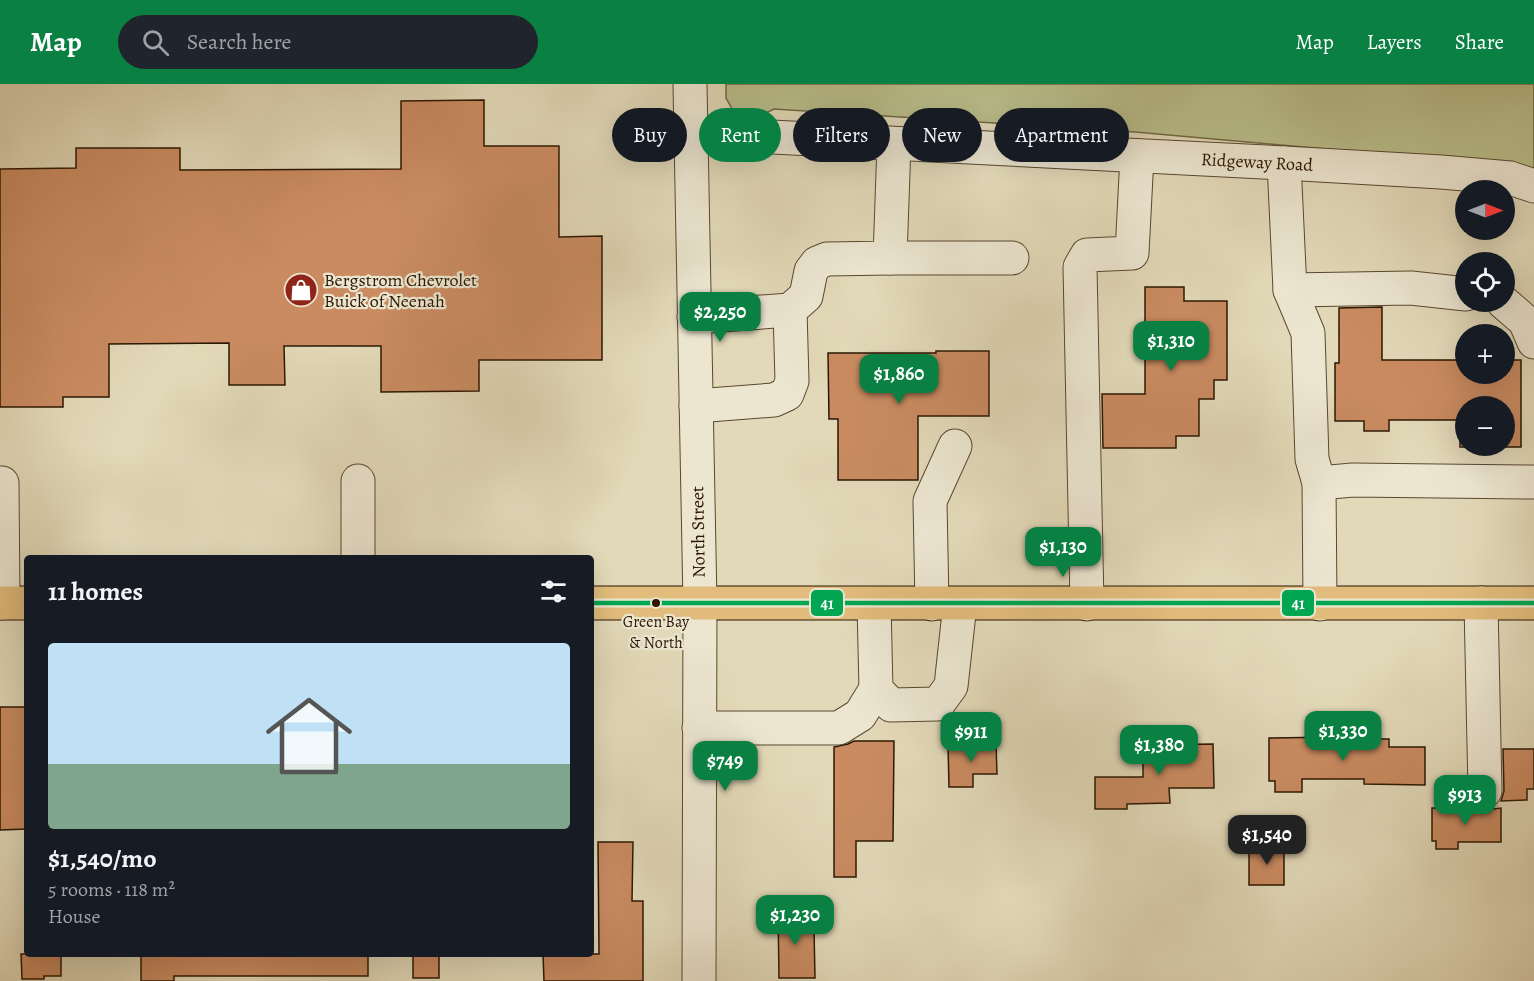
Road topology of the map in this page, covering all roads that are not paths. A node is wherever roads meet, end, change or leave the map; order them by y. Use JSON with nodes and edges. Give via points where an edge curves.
{"nodes":[{"id":1,"x":690,"y":84,"type":"edge"},
{"id":2,"x":691,"y":133,"type":"junction"},
{"id":3,"x":894,"y":144,"type":"junction"},
{"id":4,"x":1137,"y":156,"type":"junction"},
{"id":5,"x":1284,"y":163,"type":"junction"},
{"id":6,"x":1534,"y":186,"type":"edge"},
{"id":7,"x":890,"y":258,"type":"junction"},
{"id":8,"x":1012,"y":258,"type":"dead end"},
{"id":9,"x":1290,"y":290,"type":"junction"},
{"id":10,"x":1455,"y":293,"type":"edge"},
{"id":11,"x":790,"y":310,"type":"junction"},
{"id":12,"x":1515,"y":312,"type":"edge"},
{"id":13,"x":694,"y":317,"type":"junction"},
{"id":14,"x":1534,"y":342,"type":"edge"},
{"id":15,"x":696,"y":406,"type":"junction"},
{"id":16,"x":955,"y":446,"type":"dead end"},
{"id":17,"x":357,"y":481,"type":"dead end"},
{"id":18,"x":1534,"y":482,"type":"edge"},
{"id":19,"x":2,"y":483,"type":"dead end"},
{"id":20,"x":1319,"y":483,"type":"junction"},
{"id":21,"x":358,"y":555,"type":"edge"},
{"id":22,"x":10,"y":603,"type":"edge"},
{"id":23,"x":594,"y":603,"type":"edge"},
{"id":24,"x":700,"y":603,"type":"junction"},
{"id":25,"x":1481,"y":603,"type":"junction"},
{"id":26,"x":1534,"y":603,"type":"edge"},
{"id":27,"x":874,"y":604,"type":"junction"},
{"id":28,"x":946,"y":604,"type":"junction"},
{"id":29,"x":1087,"y":604,"type":"junction"},
{"id":30,"x":1320,"y":604,"type":"junction"},
{"id":31,"x":876,"y":689,"type":"junction"},
{"id":32,"x":699,"y":728,"type":"junction"},
{"id":33,"x":1485,"y":791,"type":"dead end"},
{"id":34,"x":699,"y":981,"type":"edge"}],
"edges":[{"from":1,"to":2,"type":"street","name":"North Street"},
{"from":2,"to":3,"type":"street","name":"Ridgeway Road"},
{"from":2,"to":13,"type":"street","name":"North Street"},
{"from":3,"to":4,"type":"street","name":"Ridgeway Road"},
{"from":3,"to":7,"type":"street"},
{"from":4,"to":5,"type":"street","name":"Ridgeway Road"},
{"from":4,"to":29,"type":"street","via":[[1132,253],[1087,255],[1080,267]]},
{"from":5,"to":6,"type":"street","name":"Ridgeway Road","via":[[1510,178]]},
{"from":5,"to":9,"type":"street"},
{"from":7,"to":8,"type":"street"},
{"from":7,"to":11,"type":"street","via":[[827,259],[817,263],[811,271],[806,297]]},
{"from":9,"to":10,"type":"street","via":[[1411,288]]},
{"from":9,"to":20,"type":"street","via":[[1308,333],[1312,459]]},
{"from":11,"to":13,"type":"street"},
{"from":11,"to":15,"type":"street","via":[[792,381],[786,394],[774,400]]},
{"from":12,"to":14,"type":"street","via":[[1525,321]]},
{"from":13,"to":15,"type":"street","name":"North Street"},
{"from":15,"to":24,"type":"street","name":"North Street"},
{"from":16,"to":28,"type":"street","via":[[930,501]]},
{"from":17,"to":21,"type":"street"},
{"from":18,"to":20,"type":"street"},
{"from":19,"to":22,"type":"street"},
{"from":20,"to":30,"type":"street"},
{"from":23,"to":24,"type":"main road"},
{"from":24,"to":27,"type":"main road"},
{"from":24,"to":32,"type":"street","name":"North Street"},
{"from":25,"to":26,"type":"main road"},
{"from":25,"to":30,"type":"main road"},
{"from":25,"to":33,"type":"street"},
{"from":27,"to":28,"type":"main road"},
{"from":27,"to":31,"type":"street"},
{"from":28,"to":29,"type":"main road"},
{"from":28,"to":31,"type":"street","via":[[951,686],[938,704],[891,705]]},
{"from":29,"to":30,"type":"main road"},
{"from":31,"to":32,"type":"street","via":[[860,715],[839,728]]},
{"from":32,"to":34,"type":"street","name":"North Street"}]}
